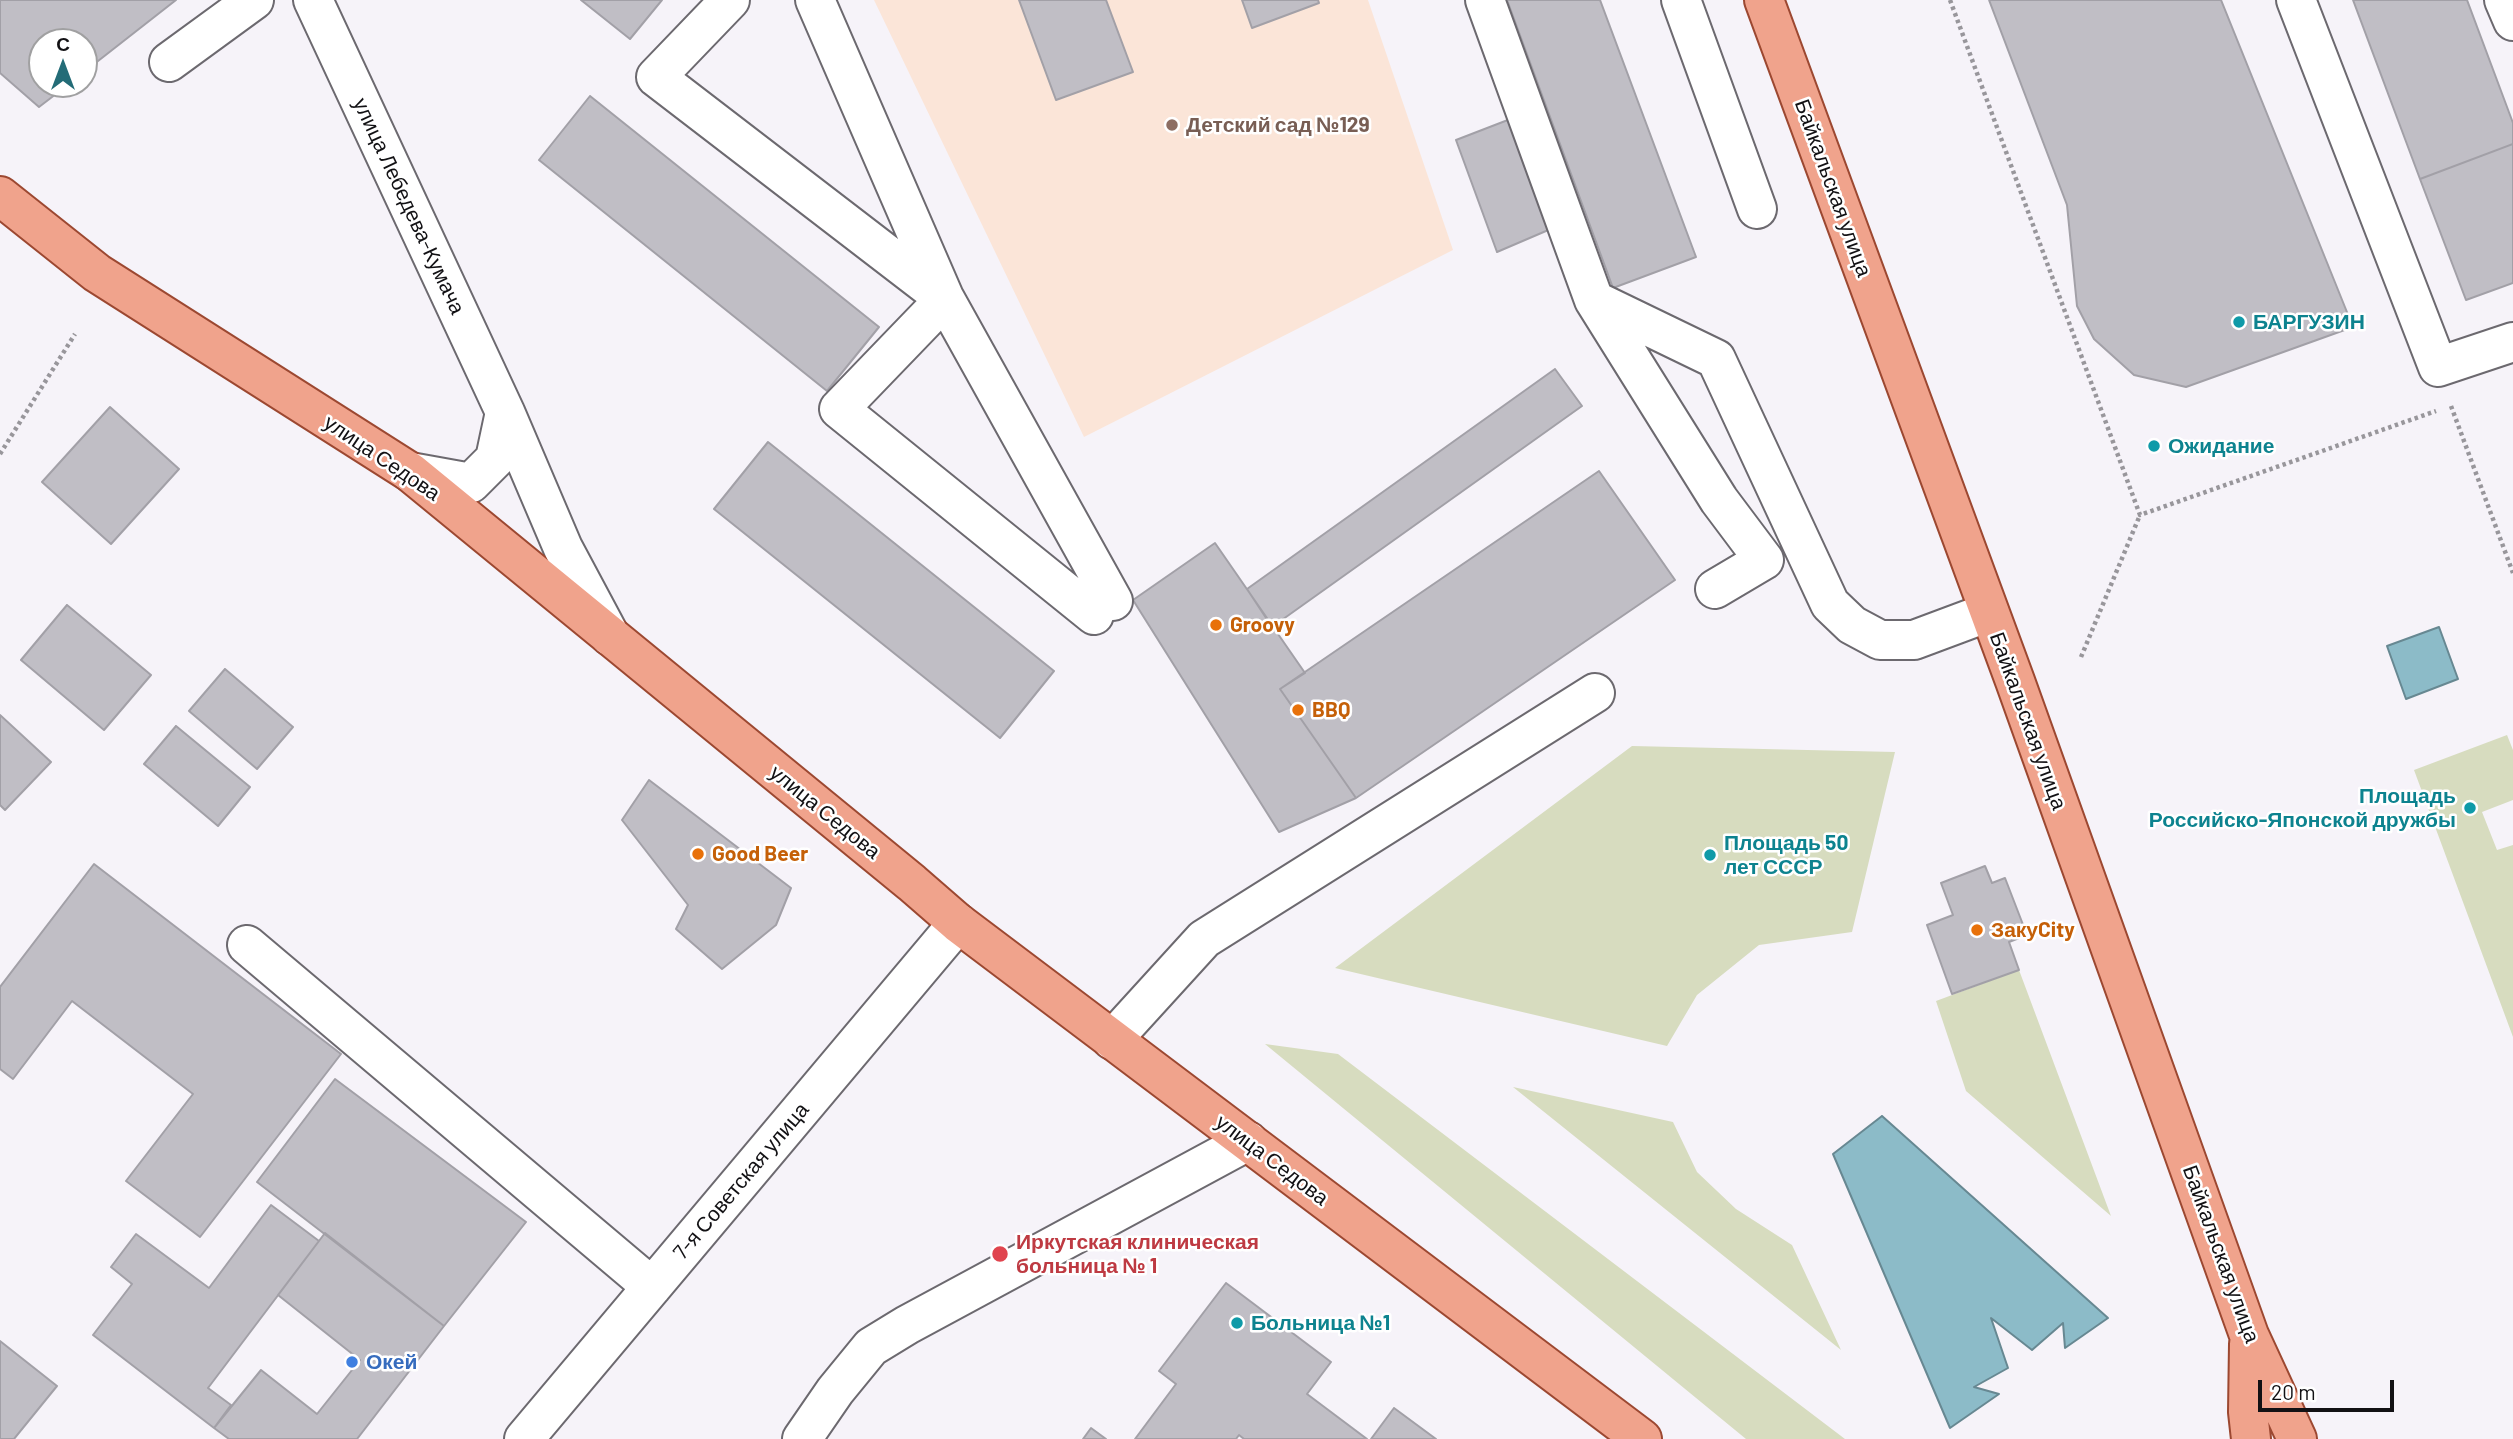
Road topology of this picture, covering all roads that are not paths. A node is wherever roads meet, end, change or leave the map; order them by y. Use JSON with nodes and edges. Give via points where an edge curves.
{"nodes":[{"id":1,"x":254,"y":0,"type":"edge"},
{"id":2,"x":313,"y":0,"type":"edge"},
{"id":3,"x":730,"y":0,"type":"edge"},
{"id":4,"x":815,"y":0,"type":"edge"},
{"id":5,"x":1485,"y":0,"type":"edge"},
{"id":6,"x":1681,"y":0,"type":"edge"},
{"id":7,"x":1764,"y":0,"type":"edge"},
{"id":8,"x":2296,"y":0,"type":"edge"},
{"id":9,"x":2504,"y":0,"type":"edge"},
{"id":10,"x":2513,"y":21,"type":"edge"},
{"id":11,"x":169,"y":62,"type":"dead end"},
{"id":12,"x":0,"y":196,"type":"edge"},
{"id":13,"x":1757,"y":209,"type":"dead end"},
{"id":14,"x":945,"y":299,"type":"junction"},
{"id":15,"x":1594,"y":300,"type":"junction"},
{"id":16,"x":2513,"y":342,"type":"edge"},
{"id":17,"x":505,"y":412,"type":"junction"},
{"id":18,"x":410,"y":472,"type":"junction"},
{"id":19,"x":1715,"y":589,"type":"dead end"},
{"id":20,"x":1989,"y":612,"type":"junction"},
{"id":21,"x":610,"y":636,"type":"junction"},
{"id":22,"x":1595,"y":692,"type":"dead end"},
{"id":23,"x":958,"y":923,"type":"junction"},
{"id":24,"x":247,"y":945,"type":"dead end"},
{"id":25,"x":1112,"y":1040,"type":"junction"},
{"id":26,"x":1248,"y":1141,"type":"junction"},
{"id":27,"x":652,"y":1287,"type":"junction"},
{"id":28,"x":2249,"y":1335,"type":"junction"},
{"id":29,"x":524,"y":1439,"type":"edge"},
{"id":30,"x":802,"y":1439,"type":"edge"},
{"id":31,"x":1642,"y":1439,"type":"edge"},
{"id":32,"x":2252,"y":1439,"type":"edge"},
{"id":33,"x":2297,"y":1439,"type":"edge"}],
"edges":[{"from":1,"to":11,"type":"street"},
{"from":2,"to":17,"type":"street","name":"улица Лебедева-Кумача"},
{"from":3,"to":14,"type":"street","via":[[656,77]]},
{"from":4,"to":14,"type":"street"},
{"from":5,"to":15,"type":"street"},
{"from":6,"to":13,"type":"street"},
{"from":7,"to":20,"type":"main road","name":"Байкальская улица"},
{"from":8,"to":16,"type":"street","via":[[2438,367]]},
{"from":9,"to":10,"type":"street"},
{"from":12,"to":18,"type":"main road","name":"улица Седова","via":[[97,273]]},
{"from":14,"to":14,"type":"street","via":[[839,409],[1103,608]]},
{"from":15,"to":19,"type":"street","via":[[1719,500],[1764,560]]},
{"from":15,"to":20,"type":"street","via":[[1716,359],[1830,604],[1852,625],[1880,639],[1914,639]]},
{"from":17,"to":18,"type":"street","via":[[495,459],[471,483]]},
{"from":17,"to":21,"type":"street","name":"улица Лебедева-Кумача","via":[[563,548]]},
{"from":18,"to":21,"type":"main road","name":"улица Седова"},
{"from":20,"to":28,"type":"main road","name":"Байкальская улица"},
{"from":21,"to":23,"type":"main road","name":"улица Седова"},
{"from":22,"to":25,"type":"street","via":[[1204,939]]},
{"from":23,"to":25,"type":"main road","name":"улица Седова"},
{"from":23,"to":27,"type":"street","name":"7-я Советская улица"},
{"from":24,"to":27,"type":"street"},
{"from":25,"to":26,"type":"main road","name":"улица Седова"},
{"from":26,"to":30,"type":"street","via":[[871,1347]]},
{"from":26,"to":31,"type":"main road","name":"улица Седова"},
{"from":27,"to":29,"type":"street","name":"7-я Советская улица"},
{"from":28,"to":32,"type":"main road"},
{"from":28,"to":33,"type":"main road","name":"Байкальская улица"}]}
